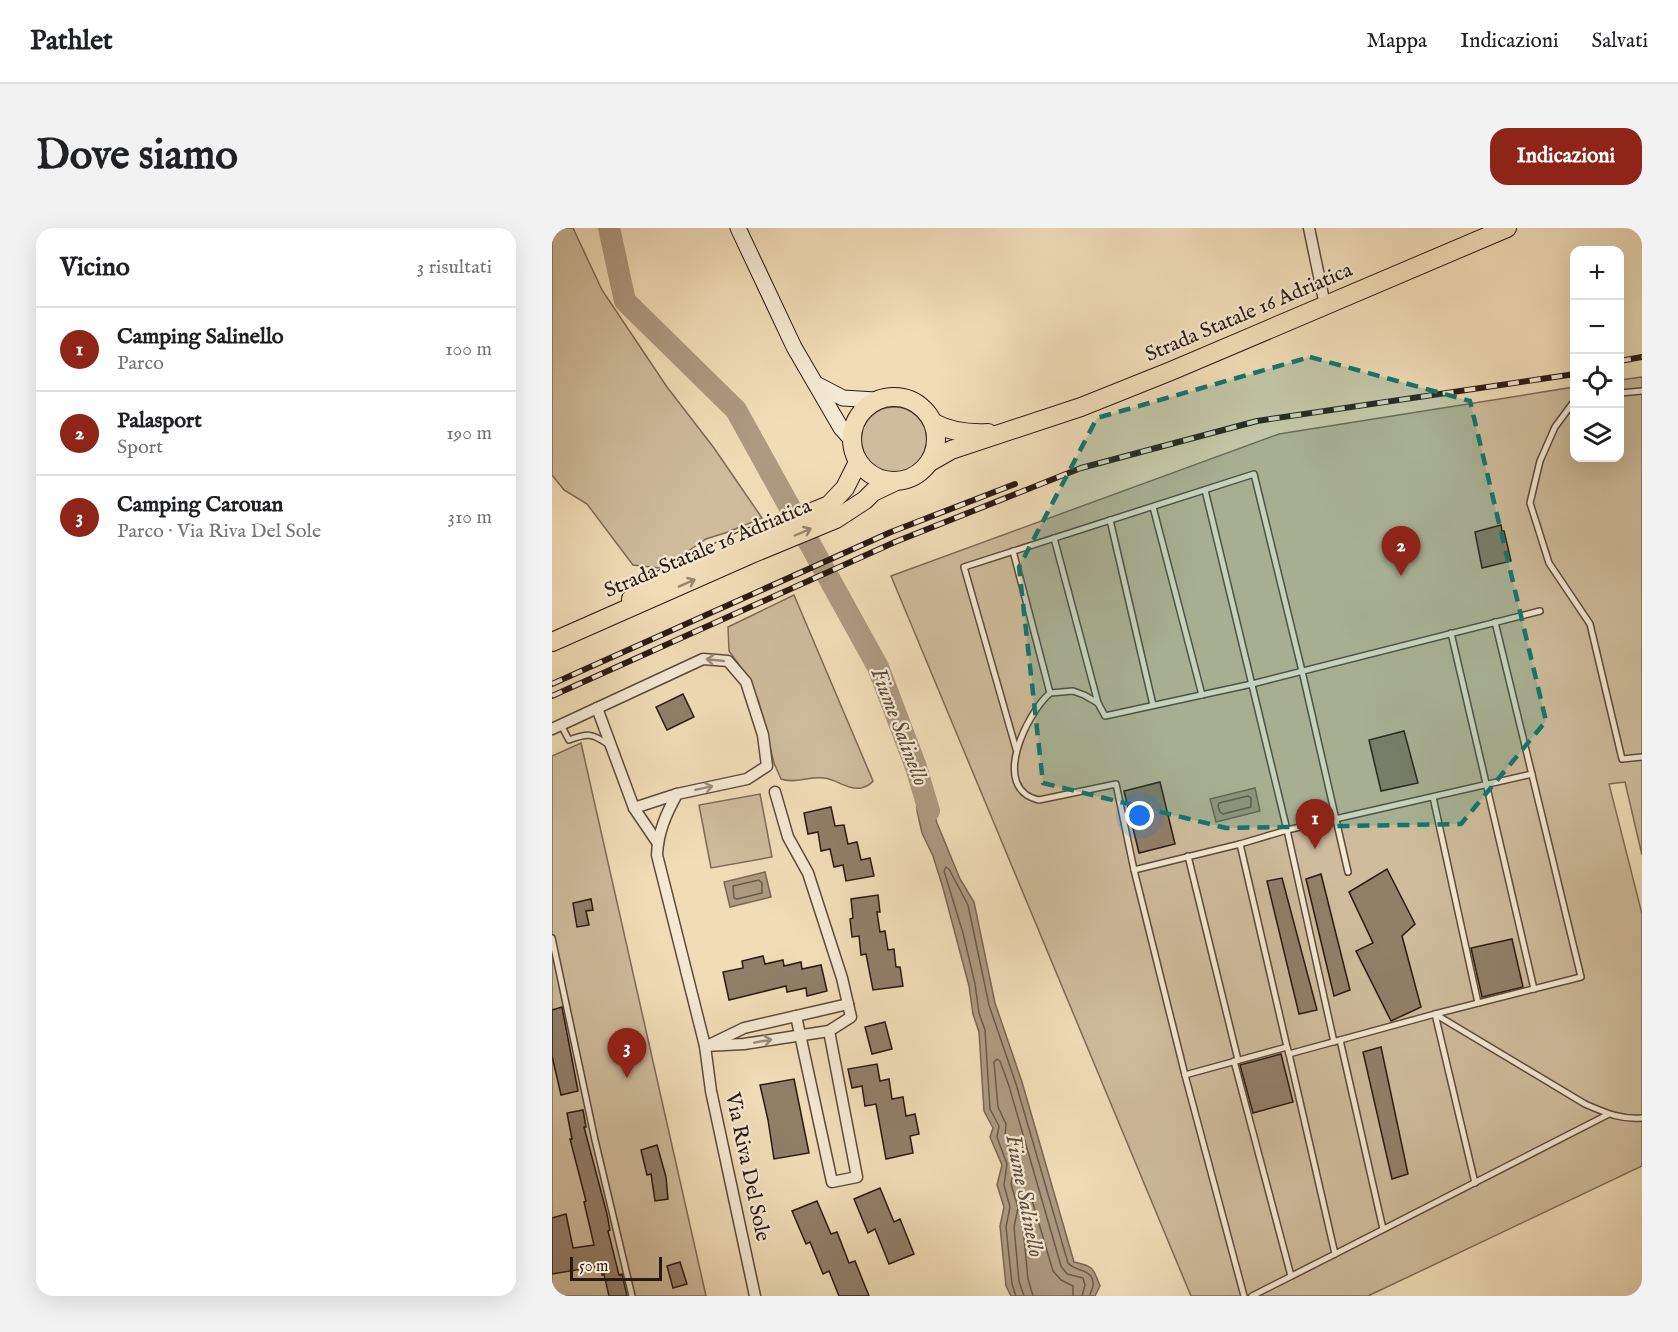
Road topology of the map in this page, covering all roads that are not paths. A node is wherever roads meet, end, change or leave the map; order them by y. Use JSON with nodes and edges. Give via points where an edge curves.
{"nodes":[{"id":1,"x":738,"y":228,"type":"edge"},
{"id":2,"x":1309,"y":228,"type":"edge"},
{"id":3,"x":1507,"y":228,"type":"edge"},
{"id":4,"x":1325,"y":305,"type":"junction"},
{"id":5,"x":816,"y":384,"type":"junction"},
{"id":6,"x":1642,"y":391,"type":"edge"},
{"id":7,"x":1624,"y":393,"type":"edge"},
{"id":8,"x":875,"y":400,"type":"junction"},
{"id":9,"x":1570,"y":407,"type":"edge"},
{"id":10,"x":934,"y":423,"type":"junction"},
{"id":11,"x":1005,"y":433,"type":"junction"},
{"id":12,"x":851,"y":439,"type":"junction"},
{"id":13,"x":858,"y":462,"type":"junction"},
{"id":14,"x":930,"y":462,"type":"junction"},
{"id":15,"x":894,"y":482,"type":"junction"},
{"id":16,"x":1205,"y":490,"type":"junction"},
{"id":17,"x":1153,"y":507,"type":"junction"},
{"id":18,"x":1110,"y":520,"type":"junction"},
{"id":19,"x":1054,"y":538,"type":"junction"},
{"id":20,"x":745,"y":548,"type":"junction"},
{"id":21,"x":1013,"y":551,"type":"junction"},
{"id":22,"x":1540,"y":611,"type":"dead end"},
{"id":23,"x":1496,"y":622,"type":"junction"},
{"id":24,"x":1451,"y":633,"type":"junction"},
{"id":25,"x":552,"y":642,"type":"edge"},
{"id":26,"x":1302,"y":671,"type":"junction"},
{"id":27,"x":1252,"y":684,"type":"junction"},
{"id":28,"x":1050,"y":693,"type":"junction"},
{"id":29,"x":1202,"y":695,"type":"junction"},
{"id":30,"x":1098,"y":703,"type":"junction"},
{"id":31,"x":1153,"y":705,"type":"junction"},
{"id":32,"x":597,"y":708,"type":"junction"},
{"id":33,"x":556,"y":727,"type":"edge"},
{"id":34,"x":611,"y":747,"type":"junction"},
{"id":35,"x":1016,"y":749,"type":"junction"},
{"id":36,"x":1642,"y":757,"type":"edge"},
{"id":37,"x":1532,"y":774,"type":"junction"},
{"id":38,"x":1486,"y":785,"type":"junction"},
{"id":39,"x":775,"y":792,"type":"dead end"},
{"id":40,"x":677,"y":794,"type":"junction"},
{"id":41,"x":1433,"y":797,"type":"junction"},
{"id":42,"x":634,"y":808,"type":"junction"},
{"id":43,"x":1336,"y":819,"type":"junction"},
{"id":44,"x":1287,"y":830,"type":"junction"},
{"id":45,"x":657,"y":842,"type":"junction"},
{"id":46,"x":1240,"y":844,"type":"junction"},
{"id":47,"x":1188,"y":856,"type":"junction"},
{"id":48,"x":1134,"y":870,"type":"junction"},
{"id":49,"x":1348,"y":872,"type":"dead end"},
{"id":50,"x":552,"y":938,"type":"edge"},
{"id":51,"x":1534,"y":989,"type":"junction"},
{"id":52,"x":1478,"y":1003,"type":"junction"},
{"id":53,"x":848,"y":1004,"type":"junction"},
{"id":54,"x":1435,"y":1014,"type":"junction"},
{"id":55,"x":796,"y":1016,"type":"junction"},
{"id":56,"x":829,"y":1031,"type":"junction"},
{"id":57,"x":800,"y":1034,"type":"junction"},
{"id":58,"x":1337,"y":1041,"type":"junction"},
{"id":59,"x":705,"y":1046,"type":"junction"},
{"id":60,"x":1287,"y":1047,"type":"junction"},
{"id":61,"x":1288,"y":1054,"type":"junction"},
{"id":62,"x":1236,"y":1061,"type":"junction"},
{"id":63,"x":1185,"y":1075,"type":"junction"},
{"id":64,"x":1609,"y":1114,"type":"junction"},
{"id":65,"x":1642,"y":1118,"type":"edge"},
{"id":66,"x":1474,"y":1183,"type":"junction"},
{"id":67,"x":1383,"y":1229,"type":"junction"},
{"id":68,"x":1335,"y":1254,"type":"junction"},
{"id":69,"x":1291,"y":1276,"type":"junction"},
{"id":70,"x":632,"y":1296,"type":"edge"},
{"id":71,"x":755,"y":1296,"type":"edge"},
{"id":72,"x":1244,"y":1296,"type":"edge"},
{"id":73,"x":1252,"y":1296,"type":"edge"}],
"edges":[{"from":1,"to":5,"type":"main road","via":[[794,347]]},
{"from":2,"to":4,"type":"street"},
{"from":3,"to":4,"type":"main road","name":"Strada Statale 16 Adriatica"},
{"from":4,"to":11,"type":"main road","name":"Strada Statale 16 Adriatica","via":[[1081,407]]},
{"from":5,"to":8,"type":"main road","via":[[843,398]]},
{"from":5,"to":12,"type":"main road"},
{"from":6,"to":7,"type":"lane"},
{"from":8,"to":10,"type":"main road","via":[[888,396],[915,401]]},
{"from":8,"to":12,"type":"main road","via":[[858,416]]},
{"from":9,"to":36,"type":"lane","via":[[1555,427],[1540,461],[1530,503],[1549,562],[1590,624],[1622,759]]},
{"from":10,"to":11,"type":"main road","name":"Strada Statale 16 Adriatica","via":[[972,434]]},
{"from":10,"to":14,"type":"main road","via":[[936,449]]},
{"from":11,"to":14,"type":"main road","name":"Strada Statale 16 Adriatica","via":[[951,450]]},
{"from":12,"to":13,"type":"main road"},
{"from":13,"to":15,"type":"main road","via":[[880,479]]},
{"from":13,"to":20,"type":"main road","name":"Strada Statale 16 Adriatica","via":[[845,488],[829,505]]},
{"from":14,"to":15,"type":"main road","name":"Strada Statale 16 Adriatica","via":[[908,479]]},
{"from":20,"to":15,"type":"main road","name":"Strada Statale 16 Adriatica","one_way":true,"via":[[836,519]]},
{"from":16,"to":17,"type":"lane"},
{"from":16,"to":26,"type":"lane","via":[[1254,474]]},
{"from":16,"to":27,"type":"lane"},
{"from":17,"to":18,"type":"lane"},
{"from":17,"to":29,"type":"lane"},
{"from":18,"to":19,"type":"lane"},
{"from":18,"to":31,"type":"lane"},
{"from":19,"to":21,"type":"lane"},
{"from":19,"to":30,"type":"lane"},
{"from":20,"to":25,"type":"main road","name":"Strada Statale 16 Adriatica","via":[[654,584],[594,623]]},
{"from":21,"to":28,"type":"lane"},
{"from":21,"to":35,"type":"lane","via":[[964,567]]},
{"from":22,"to":23,"type":"lane"},
{"from":23,"to":24,"type":"lane"},
{"from":23,"to":37,"type":"lane"},
{"from":24,"to":26,"type":"lane"},
{"from":24,"to":38,"type":"lane"},
{"from":26,"to":27,"type":"lane"},
{"from":26,"to":43,"type":"lane"},
{"from":27,"to":29,"type":"lane"},
{"from":27,"to":44,"type":"lane"},
{"from":28,"to":30,"type":"lane","via":[[1073,691]]},
{"from":28,"to":35,"type":"lane","via":[[1037,706]]},
{"from":29,"to":31,"type":"lane"},
{"from":30,"to":31,"type":"lane","via":[[1105,716]]},
{"from":32,"to":33,"type":"street"},
{"from":32,"to":34,"type":"street","name":"Via Riva Del Sole"},
{"from":40,"to":32,"type":"street","one_way":true,"via":[[747,779],[767,766],[763,735],[746,682],[728,661],[703,659]]},
{"from":33,"to":34,"type":"lane","via":[[569,740],[595,735]]},
{"from":34,"to":42,"type":"street","name":"Via Riva Del Sole"},
{"from":35,"to":48,"type":"lane","via":[[1015,774],[1029,798],[1049,799],[1116,784]]},
{"from":37,"to":38,"type":"lane"},
{"from":37,"to":51,"type":"lane","via":[[1581,977]]},
{"from":38,"to":41,"type":"lane"},
{"from":38,"to":51,"type":"lane"},
{"from":39,"to":53,"type":"street","via":[[788,837],[808,873]]},
{"from":40,"to":42,"type":"street"},
{"from":40,"to":45,"type":"street","name":"Via Riva Del Sole","via":[[664,817]]},
{"from":41,"to":43,"type":"lane"},
{"from":41,"to":52,"type":"lane"},
{"from":42,"to":45,"type":"street","name":"Via Riva Del Sole"},
{"from":43,"to":44,"type":"lane"},
{"from":43,"to":49,"type":"lane"},
{"from":44,"to":46,"type":"lane"},
{"from":44,"to":58,"type":"lane"},
{"from":45,"to":59,"type":"street","name":"Via Riva Del Sole"},
{"from":46,"to":47,"type":"lane"},
{"from":46,"to":60,"type":"lane"},
{"from":47,"to":48,"type":"lane"},
{"from":47,"to":62,"type":"lane"},
{"from":48,"to":63,"type":"lane"},
{"from":50,"to":70,"type":"lane"},
{"from":51,"to":52,"type":"lane"},
{"from":52,"to":54,"type":"lane"},
{"from":53,"to":55,"type":"street"},
{"from":53,"to":56,"type":"street","via":[[851,1017]]},
{"from":54,"to":58,"type":"lane"},
{"from":54,"to":64,"type":"lane","via":[[1585,1104]]},
{"from":54,"to":66,"type":"lane"},
{"from":55,"to":57,"type":"street"},
{"from":55,"to":59,"type":"street","via":[[744,1028]]},
{"from":56,"to":57,"type":"street"},
{"from":56,"to":57,"type":"street","via":[[857,1177],[832,1182]]},
{"from":59,"to":57,"type":"street","one_way":true},
{"from":58,"to":61,"type":"lane"},
{"from":58,"to":67,"type":"lane"},
{"from":59,"to":71,"type":"street","name":"Via Riva Del Sole"},
{"from":60,"to":61,"type":"lane"},
{"from":60,"to":62,"type":"lane"},
{"from":61,"to":68,"type":"lane"},
{"from":62,"to":63,"type":"lane"},
{"from":62,"to":69,"type":"lane"},
{"from":63,"to":72,"type":"lane"},
{"from":64,"to":65,"type":"lane"},
{"from":64,"to":66,"type":"lane"},
{"from":66,"to":67,"type":"lane"},
{"from":67,"to":68,"type":"lane"},
{"from":68,"to":69,"type":"lane"},
{"from":69,"to":73,"type":"lane"}]}
